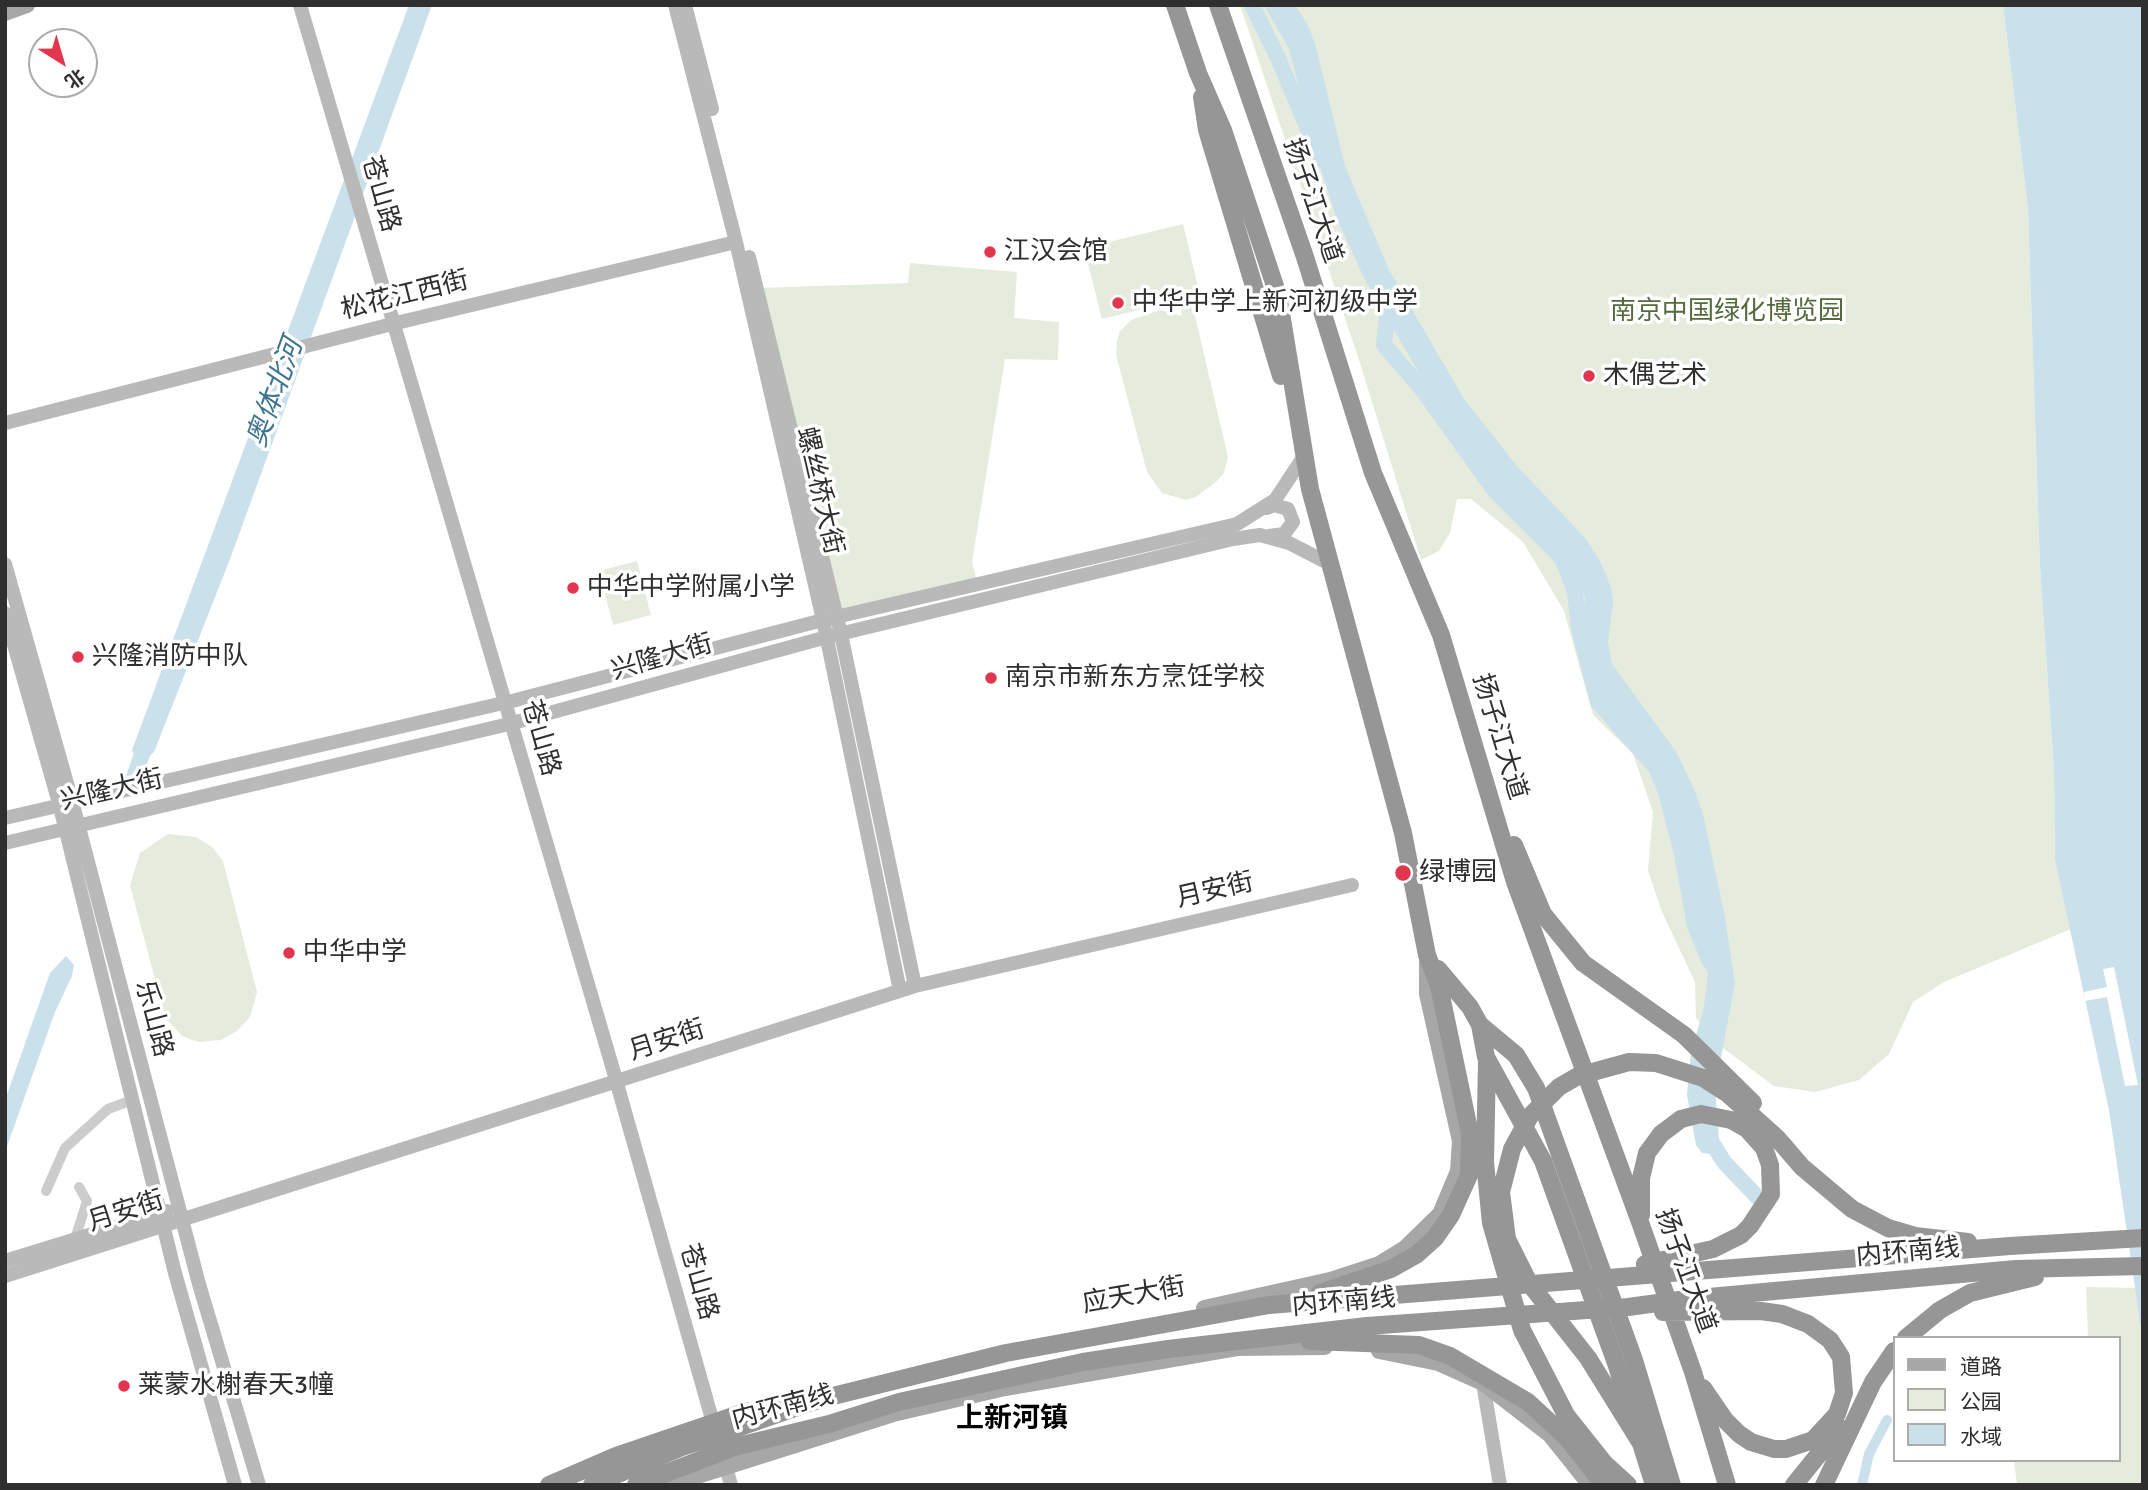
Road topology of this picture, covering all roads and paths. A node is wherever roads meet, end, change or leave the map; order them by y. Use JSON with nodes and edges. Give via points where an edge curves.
{"nodes":[{"id":1,"x":27,"y":5,"type":"edge"},
{"id":2,"x":300,"y":5,"type":"edge"},
{"id":3,"x":309,"y":5,"type":"edge"},
{"id":4,"x":675,"y":5,"type":"edge"},
{"id":5,"x":685,"y":5,"type":"edge"},
{"id":6,"x":1175,"y":5,"type":"edge"},
{"id":7,"x":1218,"y":5,"type":"edge"},
{"id":8,"x":5,"y":13,"type":"edge"},
{"id":9,"x":349,"y":164,"type":"junction"},
{"id":10,"x":736,"y":243,"type":"junction"},
{"id":11,"x":396,"y":323,"type":"junction"},
{"id":12,"x":5,"y":423,"type":"edge"},
{"id":13,"x":1304,"y":456,"type":"junction"},
{"id":14,"x":1265,"y":508,"type":"junction"},
{"id":15,"x":1260,"y":535,"type":"junction"},
{"id":16,"x":1328,"y":563,"type":"junction"},
{"id":17,"x":5,"y":564,"type":"edge"},
{"id":18,"x":5,"y":613,"type":"edge"},
{"id":19,"x":830,"y":619,"type":"junction"},
{"id":20,"x":834,"y":636,"type":"junction"},
{"id":21,"x":508,"y":702,"type":"junction"},
{"id":22,"x":514,"y":723,"type":"junction"},
{"id":23,"x":1489,"y":797,"type":"junction"},
{"id":24,"x":66,"y":802,"type":"junction"},
{"id":25,"x":5,"y":818,"type":"edge"},
{"id":26,"x":71,"y":826,"type":"junction"},
{"id":27,"x":5,"y":843,"type":"edge"},
{"id":28,"x":1352,"y":885,"type":"dead end"},
{"id":29,"x":1427,"y":955,"type":"junction"},
{"id":30,"x":915,"y":986,"type":"junction"},
{"id":31,"x":900,"y":990,"type":"junction"},
{"id":32,"x":1480,"y":1025,"type":"junction"},
{"id":33,"x":1486,"y":1057,"type":"junction"},
{"id":34,"x":621,"y":1082,"type":"junction"},
{"id":35,"x":132,"y":1100,"type":"junction"},
{"id":36,"x":1777,"y":1138,"type":"junction"},
{"id":37,"x":79,"y":1187,"type":"dead end"},
{"id":38,"x":46,"y":1191,"type":"dead end"},
{"id":39,"x":180,"y":1214,"type":"junction"},
{"id":40,"x":162,"y":1219,"type":"junction"},
{"id":41,"x":1640,"y":1222,"type":"junction"},
{"id":42,"x":2143,"y":1238,"type":"edge"},
{"id":43,"x":75,"y":1239,"type":"junction"},
{"id":44,"x":2010,"y":1245,"type":"junction"},
{"id":45,"x":5,"y":1261,"type":"edge"},
{"id":46,"x":2143,"y":1266,"type":"edge"},
{"id":47,"x":2072,"y":1269,"type":"junction"},
{"id":48,"x":5,"y":1276,"type":"edge"},
{"id":49,"x":1568,"y":1280,"type":"junction"},
{"id":50,"x":1269,"y":1306,"type":"junction"},
{"id":51,"x":1628,"y":1307,"type":"junction"},
{"id":52,"x":1908,"y":1336,"type":"edge"},
{"id":53,"x":1240,"y":1339,"type":"junction"},
{"id":54,"x":1892,"y":1354,"type":"edge"},
{"id":55,"x":1693,"y":1372,"type":"junction"},
{"id":56,"x":1487,"y":1381,"type":"junction"},
{"id":57,"x":1873,"y":1382,"type":"junction"},
{"id":58,"x":821,"y":1399,"type":"junction"},
{"id":59,"x":829,"y":1424,"type":"junction"},
{"id":60,"x":718,"y":1426,"type":"junction"},
{"id":61,"x":1642,"y":1445,"type":"junction"},
{"id":62,"x":730,"y":1464,"type":"junction"},
{"id":63,"x":235,"y":1485,"type":"edge"},
{"id":64,"x":259,"y":1485,"type":"edge"},
{"id":65,"x":549,"y":1485,"type":"edge"},
{"id":66,"x":570,"y":1485,"type":"edge"},
{"id":67,"x":592,"y":1485,"type":"edge"},
{"id":68,"x":636,"y":1485,"type":"edge"},
{"id":69,"x":662,"y":1485,"type":"edge"},
{"id":70,"x":670,"y":1485,"type":"edge"},
{"id":71,"x":731,"y":1485,"type":"edge"},
{"id":72,"x":1500,"y":1485,"type":"edge"},
{"id":73,"x":1590,"y":1485,"type":"edge"},
{"id":74,"x":1604,"y":1485,"type":"edge"},
{"id":75,"x":1628,"y":1485,"type":"edge"},
{"id":76,"x":1654,"y":1485,"type":"edge"},
{"id":77,"x":1672,"y":1485,"type":"edge"},
{"id":78,"x":1727,"y":1485,"type":"edge"},
{"id":79,"x":1794,"y":1485,"type":"edge"},
{"id":80,"x":1824,"y":1485,"type":"edge"}],
"edges":[{"from":1,"to":8,"type":"main road"},
{"from":2,"to":9,"type":"street","name":"苍山路"},
{"from":3,"to":9,"type":"street","name":"苍山路"},
{"from":4,"to":10,"type":"street","name":"螺丝桥大街"},
{"from":5,"to":19,"type":"street","name":"螺丝桥大街"},
{"from":6,"to":13,"type":"highway","via":[[1198,73],[1207,130]]},
{"from":7,"to":23,"type":"highway","name":"扬子江大道","via":[[1373,473],[1441,635]]},
{"from":9,"to":11,"type":"street","name":"苍山路"},
{"from":10,"to":11,"type":"street","name":"松花江西街"},
{"from":10,"to":19,"type":"street","name":"螺丝桥大街"},
{"from":11,"to":12,"type":"street","name":"松花江西街"},
{"from":11,"to":21,"type":"street","name":"苍山路"},
{"from":13,"to":14,"type":"street","name":"兴隆大街"},
{"from":13,"to":16,"type":"highway"},
{"from":14,"to":15,"type":"street","via":[[1288,509],[1293,522],[1283,534]]},
{"from":14,"to":19,"type":"street","name":"兴隆大街","via":[[1237,524]]},
{"from":15,"to":16,"type":"street","name":"兴隆大街","via":[[1289,543]]},
{"from":15,"to":20,"type":"street","name":"兴隆大街"},
{"from":16,"to":29,"type":"highway","via":[[1407,850]]},
{"from":17,"to":24,"type":"street","name":"乐山路"},
{"from":18,"to":24,"type":"street","name":"乐山路"},
{"from":19,"to":20,"type":"street","name":"螺丝桥大街"},
{"from":19,"to":21,"type":"street","name":"兴隆大街"},
{"from":20,"to":22,"type":"street","name":"兴隆大街"},
{"from":20,"to":30,"type":"street","name":"螺丝桥大街"},
{"from":20,"to":31,"type":"street","name":"螺丝桥大街"},
{"from":21,"to":22,"type":"street","name":"苍山路"},
{"from":21,"to":24,"type":"street","name":"兴隆大街"},
{"from":22,"to":26,"type":"street","name":"兴隆大街"},
{"from":22,"to":34,"type":"street","name":"苍山路"},
{"from":23,"to":36,"type":"highway","via":[[1555,933],[1583,963],[1706,1054],[1751,1100]]},
{"from":23,"to":41,"type":"highway","name":"扬子江大道","via":[[1515,882]]},
{"from":24,"to":25,"type":"street","name":"兴隆大街"},
{"from":24,"to":26,"type":"street","name":"乐山路"},
{"from":26,"to":27,"type":"street","name":"兴隆大街"},
{"from":26,"to":35,"type":"street","name":"乐山路"},
{"from":26,"to":39,"type":"street","name":"乐山路"},
{"from":28,"to":30,"type":"street","name":"月安街"},
{"from":29,"to":32,"type":"highway"},
{"from":29,"to":50,"type":"highway","via":[[1439,986],[1470,1135],[1469,1175],[1461,1195],[1436,1238],[1416,1255],[1342,1288]]},
{"from":29,"to":60,"type":"main road","name":"应天大街","via":[[1427,994],[1454,1102],[1460,1151],[1458,1171],[1440,1214],[1405,1248],[1379,1264],[1330,1280],[971,1353]]},
{"from":30,"to":31,"type":"street","name":"月安街"},
{"from":31,"to":34,"type":"street","name":"月安街"},
{"from":32,"to":33,"type":"highway"},
{"from":32,"to":77,"type":"highway","via":[[1516,1055],[1536,1088],[1634,1360]]},
{"from":33,"to":61,"type":"highway","via":[[1542,1161]]},
{"from":33,"to":75,"type":"highway","via":[[1485,1162],[1491,1223],[1522,1330],[1566,1415]]},
{"from":34,"to":39,"type":"street","name":"月安街"},
{"from":34,"to":60,"type":"street","name":"苍山路"},
{"from":35,"to":38,"type":"street","via":[[108,1109],[65,1147]]},
{"from":35,"to":40,"type":"street","name":"乐山路"},
{"from":36,"to":44,"type":"highway","via":[[1832,1194],[1888,1228],[1915,1236]]},
{"from":36,"to":61,"type":"highway","via":[[1703,1078],[1677,1068],[1629,1062],[1578,1076],[1559,1087],[1530,1116],[1512,1149],[1501,1192],[1507,1239],[1543,1302],[1588,1358]]},
{"from":37,"to":43,"type":"street","via":[[86,1201]]},
{"from":39,"to":40,"type":"street","name":"月安街"},
{"from":39,"to":64,"type":"street","name":"乐山路"},
{"from":40,"to":43,"type":"street"},
{"from":40,"to":48,"type":"street","name":"月安街"},
{"from":40,"to":63,"type":"street","name":"乐山路"},
{"from":41,"to":49,"type":"highway","via":[[1641,1178],[1647,1153],[1661,1134],[1688,1116],[1715,1115],[1740,1124],[1758,1140],[1770,1165],[1771,1194],[1761,1214],[1741,1235],[1686,1256]]},
{"from":41,"to":55,"type":"highway","name":"扬子江大道"},
{"from":42,"to":44,"type":"highway"},
{"from":43,"to":45,"type":"street"},
{"from":44,"to":49,"type":"highway","name":"内环南线"},
{"from":46,"to":47,"type":"highway"},
{"from":47,"to":51,"type":"highway","name":"内环南线","via":[[2016,1269]]},
{"from":47,"to":52,"type":"highway","via":[[1970,1293]]},
{"from":49,"to":50,"type":"highway","name":"内环南线"},
{"from":50,"to":58,"type":"highway","name":"内环南线","via":[[1006,1353]]},
{"from":51,"to":53,"type":"highway","name":"内环南线"},
{"from":51,"to":55,"type":"highway","via":[[1677,1315],[1761,1311],[1808,1324],[1830,1340],[1841,1357],[1844,1394],[1837,1414],[1813,1440],[1786,1448],[1763,1447],[1725,1420]]},
{"from":53,"to":56,"type":"highway","via":[[1419,1345],[1450,1356]]},
{"from":53,"to":59,"type":"highway","name":"内环南线","via":[[1083,1362],[899,1402]]},
{"from":54,"to":57,"type":"highway"},
{"from":55,"to":78,"type":"highway","name":"扬子江大道"},
{"from":56,"to":62,"type":"main road","via":[[1395,1352],[1237,1348],[943,1402]]},
{"from":56,"to":72,"type":"street"},
{"from":56,"to":73,"type":"main road","via":[[1550,1435]]},
{"from":56,"to":74,"type":"highway","via":[[1528,1402],[1567,1438]]},
{"from":57,"to":79,"type":"highway","via":[[1824,1452]]},
{"from":57,"to":80,"type":"highway"},
{"from":58,"to":65,"type":"highway","via":[[745,1412],[616,1456]]},
{"from":58,"to":67,"type":"highway","name":"内环南线","via":[[682,1447]]},
{"from":59,"to":68,"type":"highway","name":"内环南线","via":[[734,1447]]},
{"from":59,"to":69,"type":"highway"},
{"from":60,"to":62,"type":"street","name":"苍山路"},
{"from":60,"to":66,"type":"main road","name":"应天大街"},
{"from":61,"to":76,"type":"highway"},
{"from":62,"to":70,"type":"main road"},
{"from":62,"to":71,"type":"street","name":"苍山路"}]}
